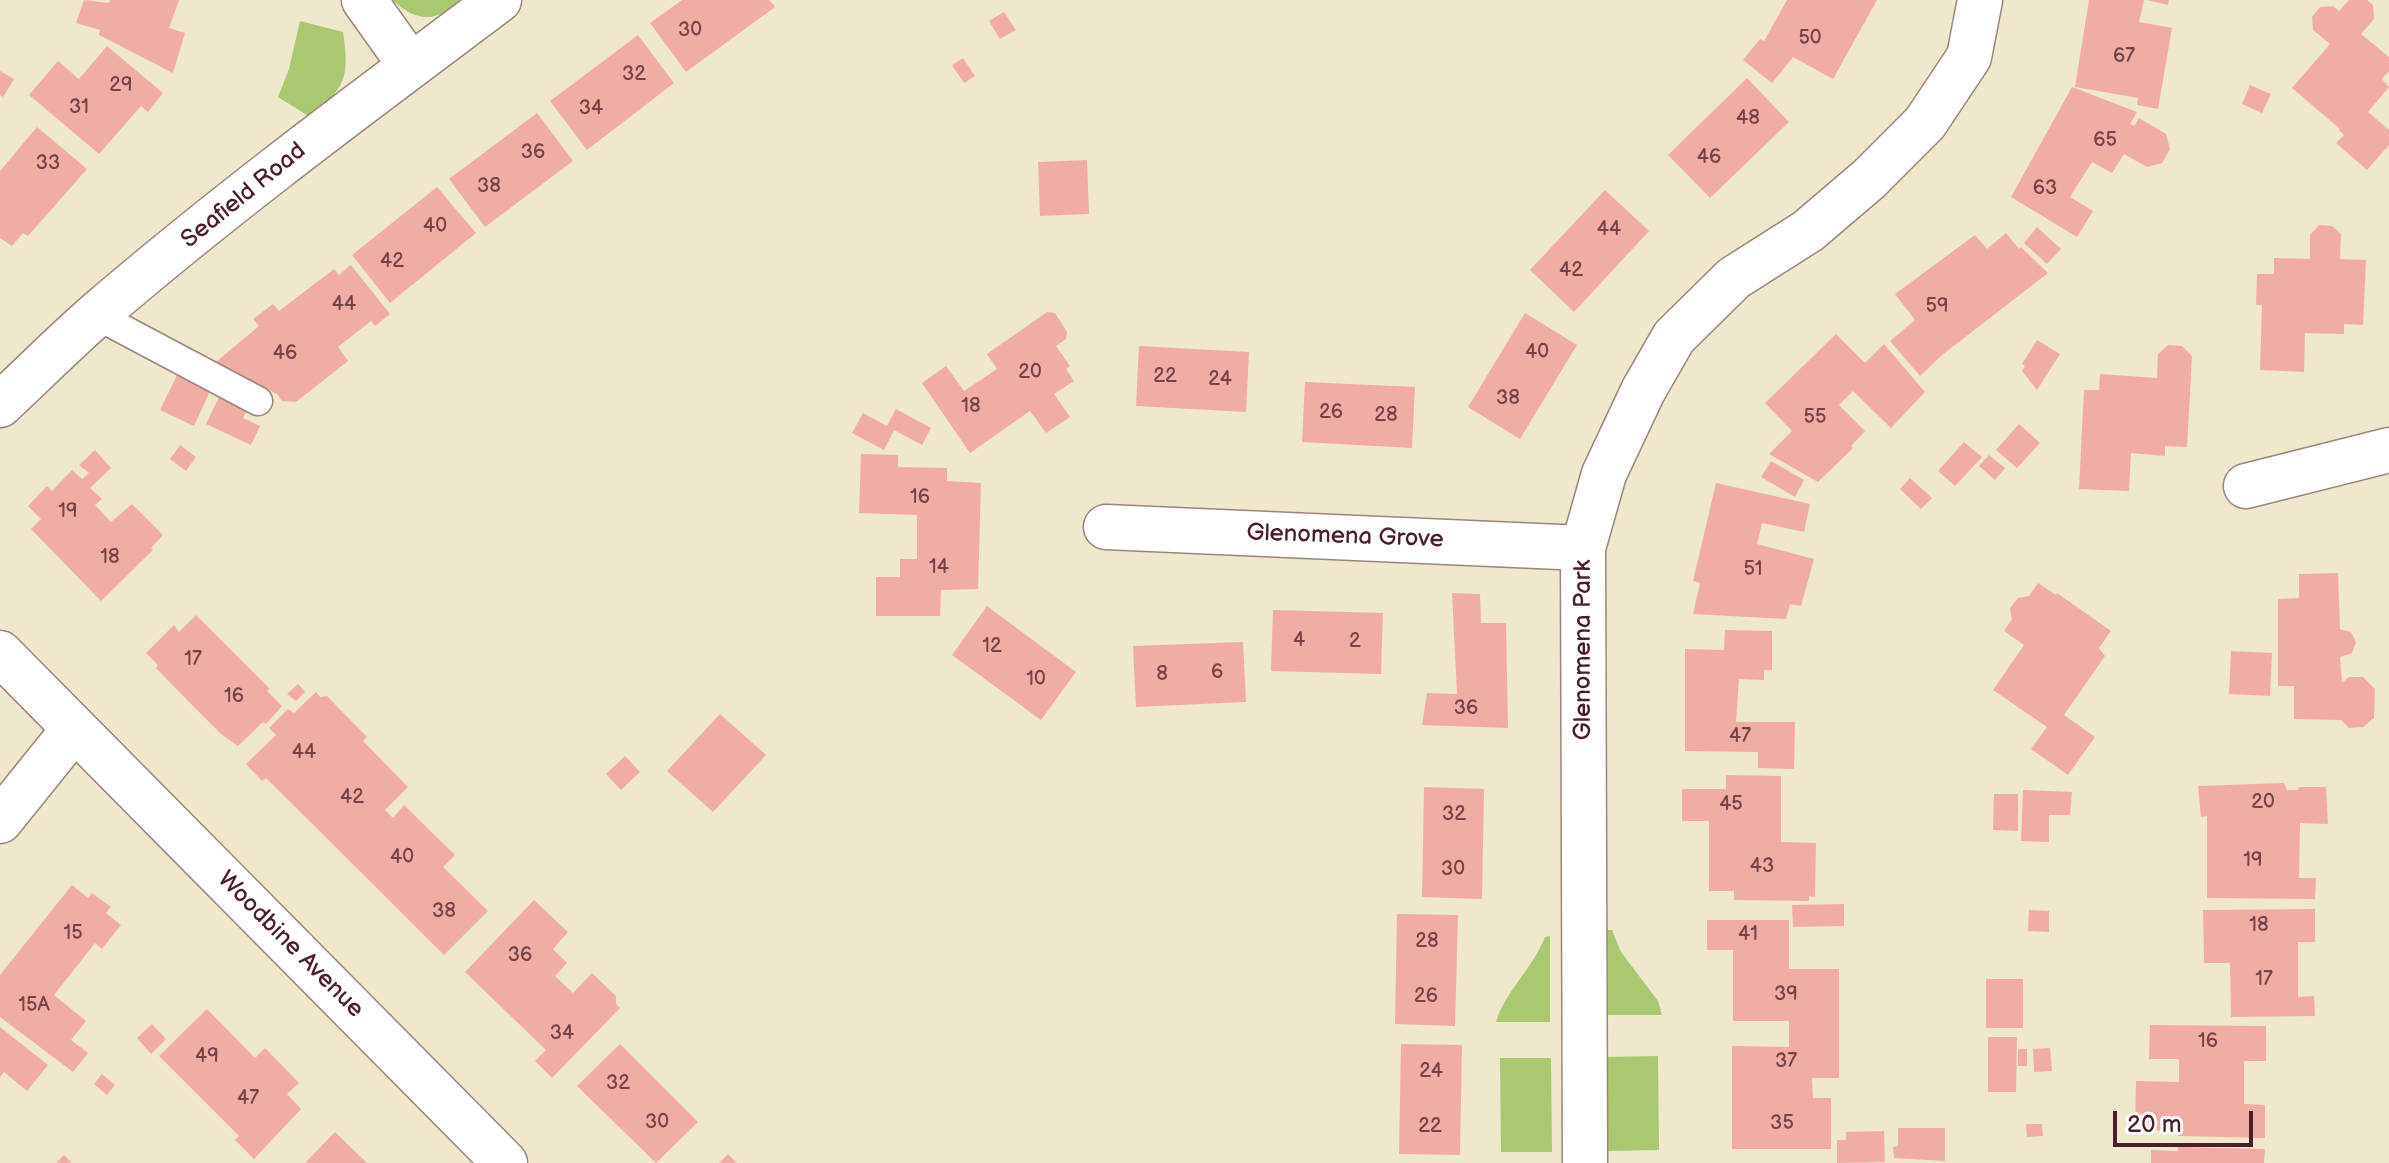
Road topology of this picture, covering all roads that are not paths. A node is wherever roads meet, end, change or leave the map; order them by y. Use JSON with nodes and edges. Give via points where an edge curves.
{"nodes":[{"id":1,"x":364,"y":0,"type":"edge"},
{"id":2,"x":499,"y":0,"type":"edge"},
{"id":3,"x":1980,"y":0,"type":"edge"},
{"id":4,"x":411,"y":66,"type":"junction"},
{"id":5,"x":96,"y":315,"type":"junction"},
{"id":6,"x":258,"y":401,"type":"dead end"},
{"id":7,"x":0,"y":405,"type":"edge"},
{"id":8,"x":2389,"y":450,"type":"edge"},
{"id":9,"x":2246,"y":486,"type":"dead end"},
{"id":10,"x":1106,"y":527,"type":"dead end"},
{"id":11,"x":1583,"y":548,"type":"junction"},
{"id":12,"x":0,"y":653,"type":"edge"},
{"id":13,"x":74,"y":729,"type":"junction"},
{"id":14,"x":0,"y":821,"type":"edge"},
{"id":15,"x":505,"y":1163,"type":"edge"},
{"id":16,"x":1585,"y":1163,"type":"edge"}],
"edges":[{"from":1,"to":4,"type":"street"},
{"from":2,"to":4,"type":"street","name":"Seafield Road"},
{"from":3,"to":11,"type":"street","name":"Glenomena Park","via":[[1969,57],[1925,123],[1869,179],[1808,231],[1734,278],[1674,337],[1604,474]]},
{"from":4,"to":5,"type":"street","name":"Seafield Road"},
{"from":5,"to":6,"type":"lane"},
{"from":5,"to":7,"type":"street","name":"Seafield Road"},
{"from":8,"to":9,"type":"street"},
{"from":10,"to":11,"type":"street","name":"Glenomena Grove"},
{"from":11,"to":16,"type":"street","name":"Glenomena Park"},
{"from":12,"to":13,"type":"street","name":"Woodbine Avenue"},
{"from":13,"to":14,"type":"street"},
{"from":13,"to":15,"type":"street","name":"Woodbine Avenue"}]}
